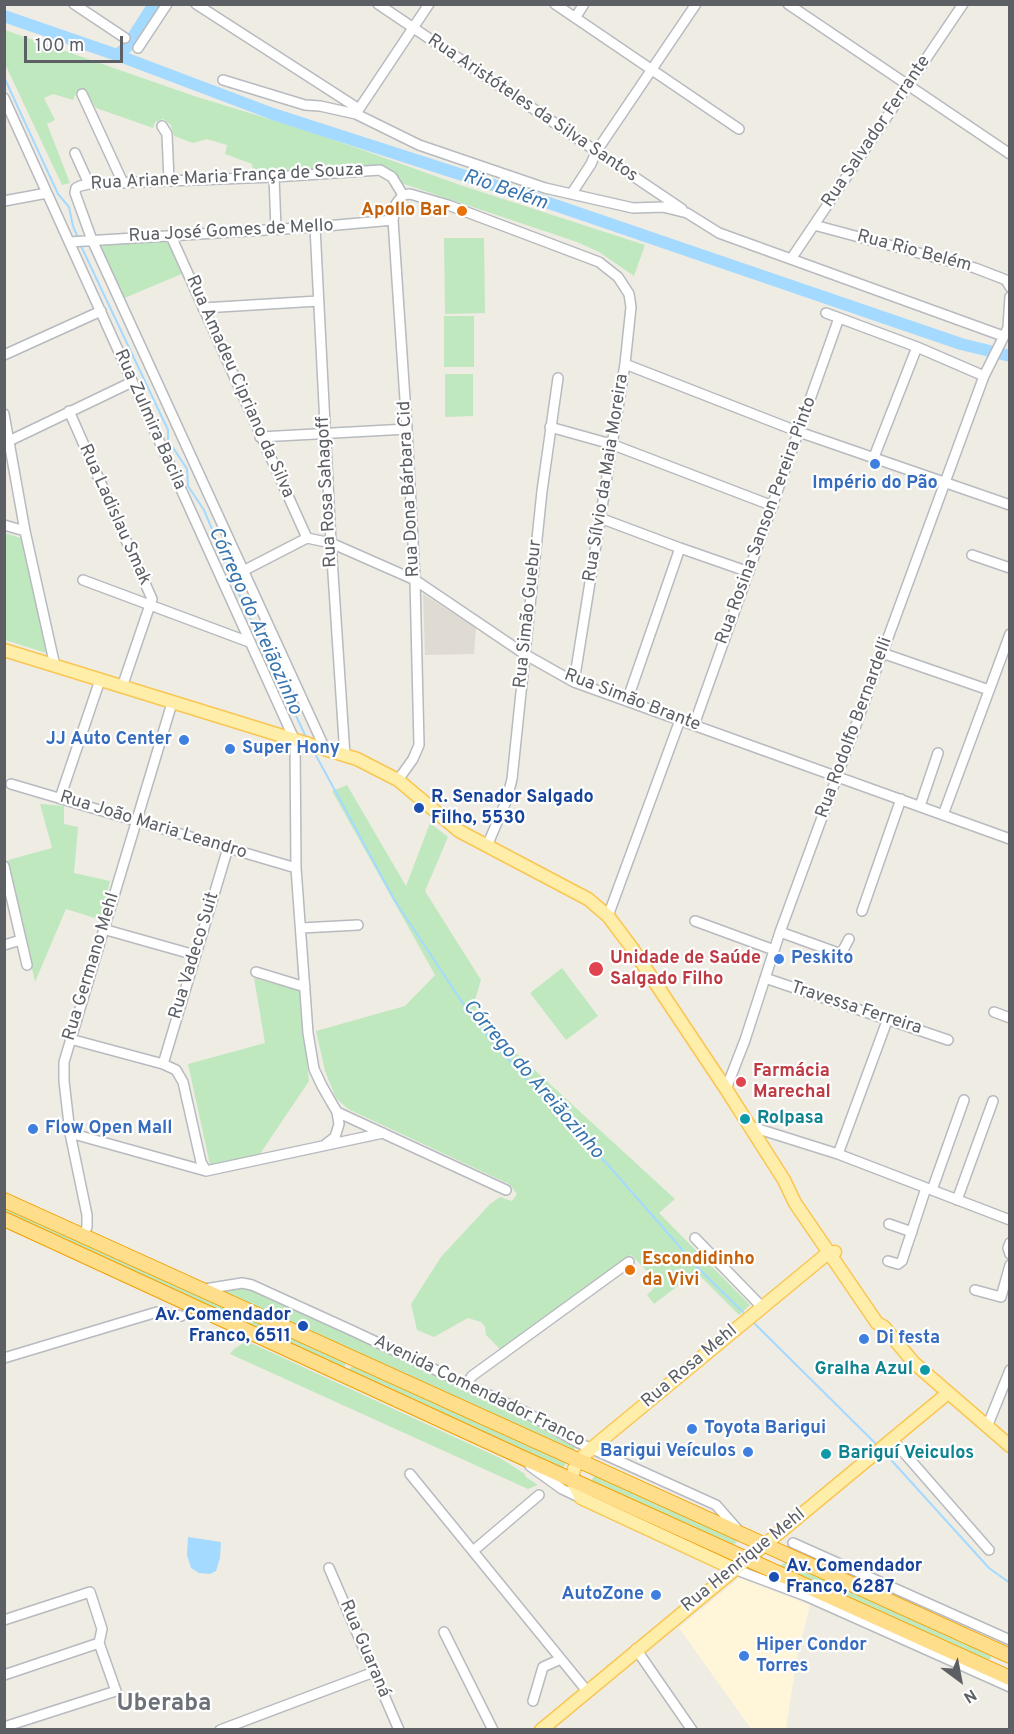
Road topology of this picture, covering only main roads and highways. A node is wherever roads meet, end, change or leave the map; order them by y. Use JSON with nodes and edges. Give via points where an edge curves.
{"nodes":[{"id":1,"x":4,"y":650,"type":"edge"},
{"id":2,"x":4,"y":1200,"type":"edge"},
{"id":3,"x":4,"y":1219,"type":"edge"},
{"id":4,"x":832,"y":1252,"type":"junction"},
{"id":5,"x":358,"y":1360,"type":"junction"},
{"id":6,"x":346,"y":1377,"type":"junction"},
{"id":7,"x":948,"y":1393,"type":"junction"},
{"id":8,"x":1010,"y":1446,"type":"edge"},
{"id":9,"x":579,"y":1460,"type":"junction"},
{"id":10,"x":572,"y":1480,"type":"junction"},
{"id":11,"x":764,"y":1544,"type":"junction"},
{"id":12,"x":747,"y":1559,"type":"junction"},
{"id":13,"x":734,"y":1569,"type":"junction"},
{"id":14,"x":846,"y":1581,"type":"junction"},
{"id":15,"x":834,"y":1598,"type":"junction"},
{"id":16,"x":1004,"y":1653,"type":"edge"},
{"id":17,"x":990,"y":1669,"type":"junction"},
{"id":18,"x":1010,"y":1678,"type":"edge"},
{"id":19,"x":541,"y":1730,"type":"edge"}],
"edges":[{"from":1,"to":4,"type":"main road","via":[[357,759],[398,780],[447,822],[588,899],[608,916],[632,948],[726,1089],[795,1203]]},
{"from":2,"to":5,"type":"highway","name":"Avenida Comendador Franco"},
{"from":3,"to":6,"type":"highway"},
{"from":4,"to":7,"type":"main road","via":[[872,1316]]},
{"from":4,"to":9,"type":"main road","name":"Rua Rosa Mehl"},
{"from":5,"to":6,"type":"highway","via":[[346,1365]]},
{"from":5,"to":9,"type":"highway","name":"Avenida Comendador Franco"},
{"from":6,"to":10,"type":"highway"},
{"from":7,"to":8,"type":"main road"},
{"from":7,"to":11,"type":"main road","name":"Rua Henrique Mehl"},
{"from":9,"to":10,"type":"main road","name":"Rua Rosa Mehl"},
{"from":9,"to":11,"type":"highway","name":"Avenida Comendador Franco"},
{"from":10,"to":12,"type":"highway"},
{"from":10,"to":13,"type":"main road","via":[[581,1498]]},
{"from":11,"to":12,"type":"main road","name":"Rua Henrique Mehl"},
{"from":11,"to":14,"type":"highway","name":"Avenida Comendador Franco"},
{"from":12,"to":13,"type":"main road","name":"Rua Henrique Mehl"},
{"from":12,"to":15,"type":"highway"},
{"from":13,"to":19,"type":"main road","name":"Rua Henrique Mehl"},
{"from":14,"to":15,"type":"highway","via":[[835,1585]]},
{"from":14,"to":16,"type":"highway","name":"Avenida Comendador Franco"},
{"from":15,"to":17,"type":"highway"},
{"from":16,"to":17,"type":"highway","via":[[997,1667]]},
{"from":17,"to":18,"type":"highway"}]}
